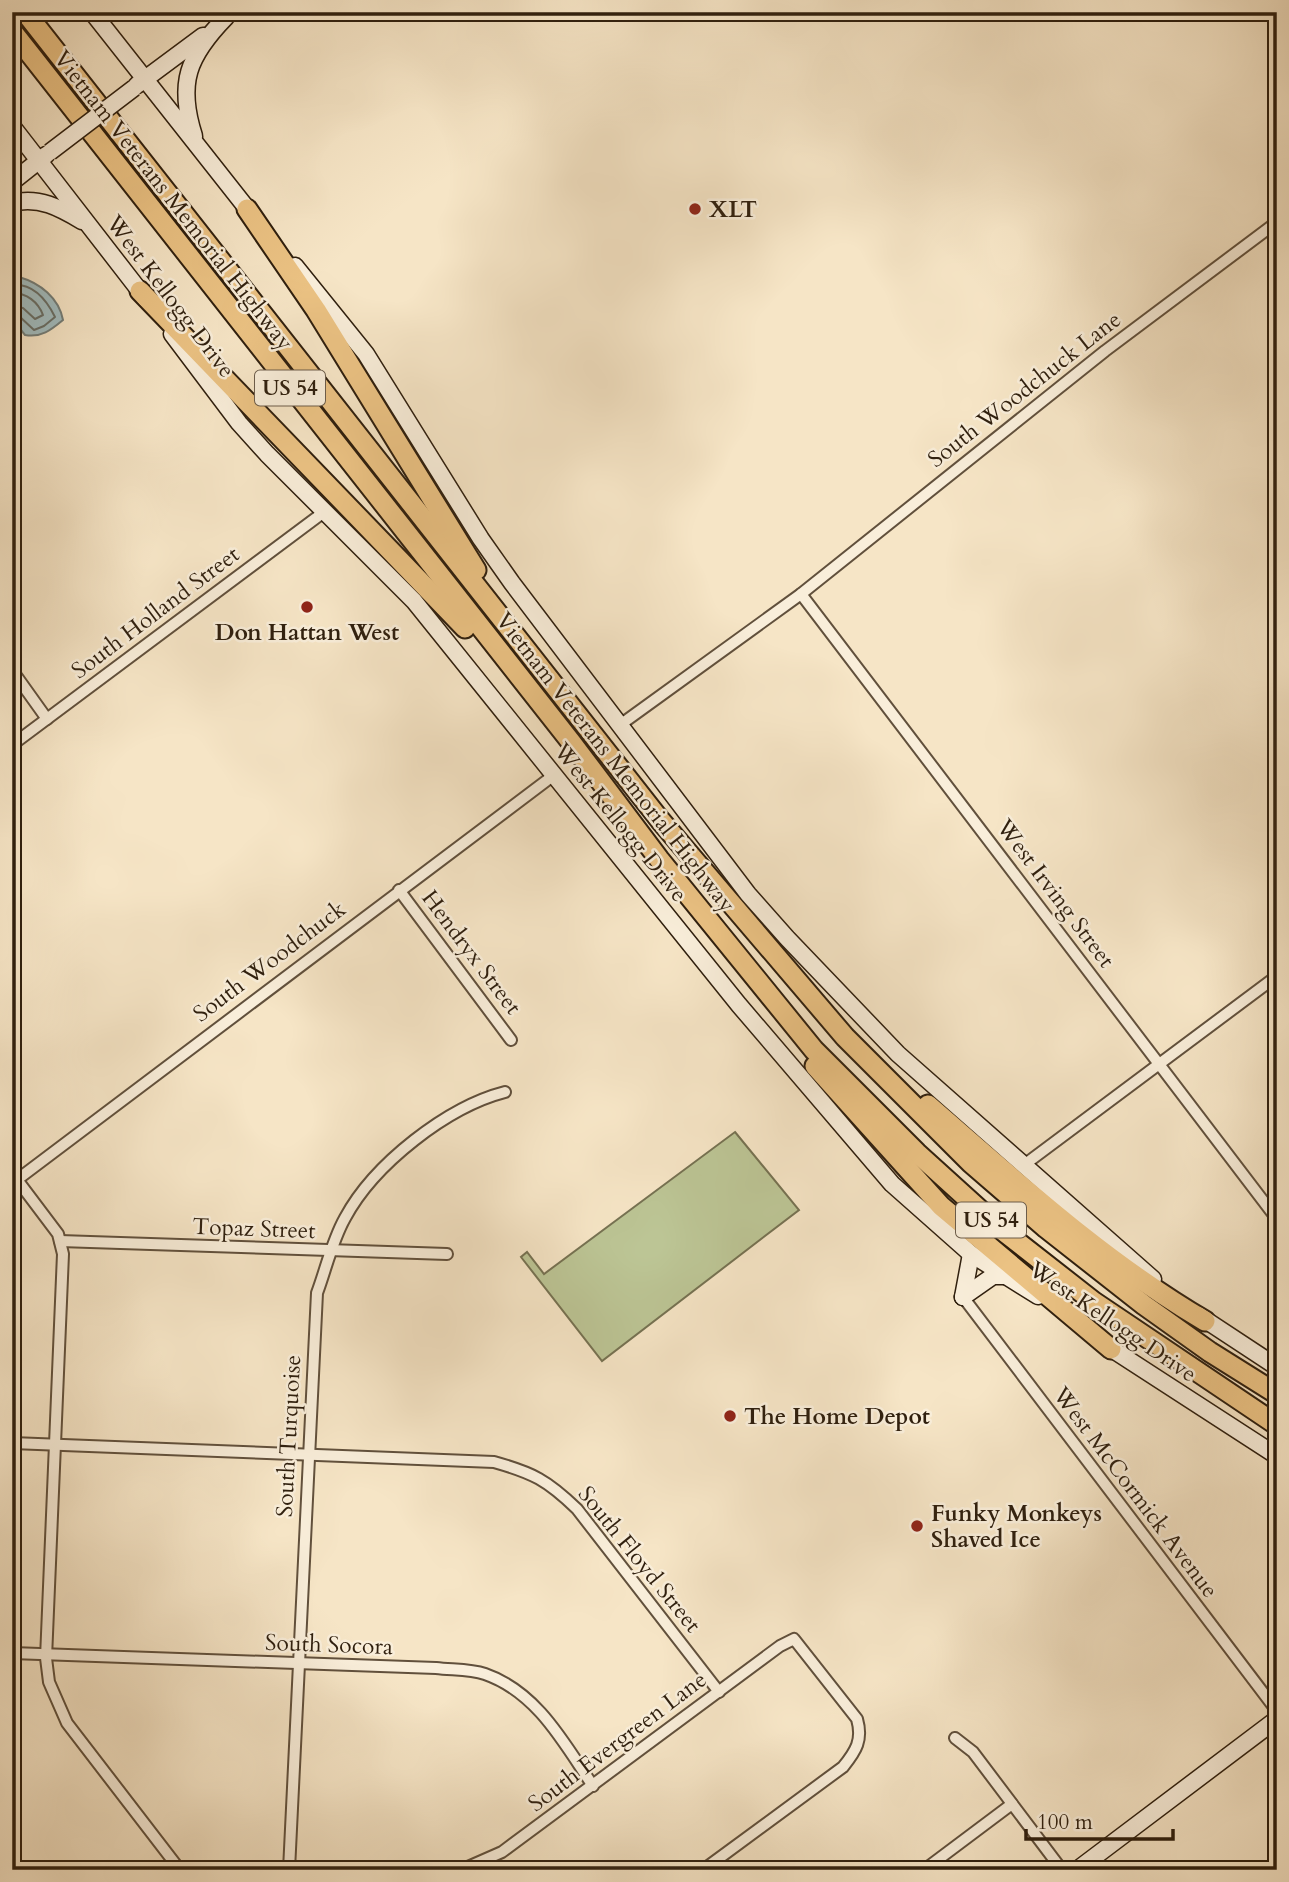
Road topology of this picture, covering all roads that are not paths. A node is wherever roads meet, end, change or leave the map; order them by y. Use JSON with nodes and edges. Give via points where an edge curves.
{"nodes":[{"id":1,"x":25,"y":12,"type":"edge"},
{"id":2,"x":92,"y":12,"type":"edge"},
{"id":3,"x":229,"y":15,"type":"edge"},
{"id":4,"x":12,"y":31,"type":"edge"},
{"id":5,"x":139,"y":83,"type":"junction"},
{"id":6,"x":12,"y":126,"type":"edge"},
{"id":7,"x":197,"y":145,"type":"junction"},
{"id":8,"x":44,"y":156,"type":"junction"},
{"id":9,"x":12,"y":182,"type":"edge"},
{"id":10,"x":12,"y":203,"type":"edge"},
{"id":11,"x":247,"y":209,"type":"junction"},
{"id":12,"x":1277,"y":222,"type":"edge"},
{"id":13,"x":90,"y":226,"type":"junction"},
{"id":14,"x":140,"y":291,"type":"junction"},
{"id":15,"x":324,"y":512,"type":"junction"},
{"id":16,"x":801,"y":594,"type":"junction"},
{"id":17,"x":520,"y":642,"type":"junction"},
{"id":18,"x":12,"y":670,"type":"edge"},
{"id":19,"x":47,"y":719,"type":"junction"},
{"id":20,"x":620,"y":725,"type":"junction"},
{"id":21,"x":571,"y":742,"type":"junction"},
{"id":22,"x":12,"y":745,"type":"edge"},
{"id":23,"x":554,"y":775,"type":"junction"},
{"id":24,"x":400,"y":890,"type":"junction"},
{"id":25,"x":784,"y":966,"type":"junction"},
{"id":26,"x":746,"y":968,"type":"junction"},
{"id":27,"x":1277,"y":976,"type":"edge"},
{"id":28,"x":510,"y":1040,"type":"dead end"},
{"id":29,"x":1159,"y":1063,"type":"junction"},
{"id":30,"x":505,"y":1091,"type":"dead end"},
{"id":31,"x":1024,"y":1166,"type":"junction"},
{"id":32,"x":14,"y":1179,"type":"edge"},
{"id":33,"x":1277,"y":1219,"type":"edge"},
{"id":34,"x":60,"y":1241,"type":"junction"},
{"id":35,"x":331,"y":1252,"type":"junction"},
{"id":36,"x":447,"y":1254,"type":"dead end"},
{"id":37,"x":971,"y":1254,"type":"junction"},
{"id":38,"x":1005,"y":1276,"type":"junction"},
{"id":39,"x":963,"y":1297,"type":"junction"},
{"id":40,"x":1205,"y":1321,"type":"junction"},
{"id":41,"x":1111,"y":1349,"type":"junction"},
{"id":42,"x":1277,"y":1367,"type":"edge"},
{"id":43,"x":1277,"y":1394,"type":"edge"},
{"id":44,"x":1277,"y":1425,"type":"edge"},
{"id":45,"x":12,"y":1443,"type":"edge"},
{"id":46,"x":55,"y":1447,"type":"junction"},
{"id":47,"x":1277,"y":1456,"type":"edge"},
{"id":48,"x":308,"y":1457,"type":"junction"},
{"id":49,"x":12,"y":1653,"type":"edge"},
{"id":50,"x":47,"y":1654,"type":"junction"},
{"id":51,"x":299,"y":1664,"type":"junction"},
{"id":52,"x":719,"y":1692,"type":"junction"},
{"id":53,"x":1277,"y":1711,"type":"edge"},
{"id":54,"x":1277,"y":1718,"type":"edge"},
{"id":55,"x":955,"y":1738,"type":"dead end"},
{"id":56,"x":593,"y":1786,"type":"junction"},
{"id":57,"x":1012,"y":1804,"type":"junction"},
{"id":58,"x":180,"y":1870,"type":"edge"},
{"id":59,"x":261,"y":1870,"type":"edge"},
{"id":60,"x":271,"y":1870,"type":"edge"},
{"id":61,"x":289,"y":1870,"type":"edge"},
{"id":62,"x":461,"y":1870,"type":"edge"},
{"id":63,"x":703,"y":1870,"type":"edge"},
{"id":64,"x":924,"y":1870,"type":"edge"},
{"id":65,"x":1062,"y":1870,"type":"edge"},
{"id":66,"x":1077,"y":1870,"type":"edge"}],
"edges":[{"from":1,"to":17,"type":"highway","name":"Vietnam Veterans Memorial Highway","number":"US 54"},
{"from":2,"to":5,"type":"main road"},
{"from":3,"to":5,"type":"main road"},
{"from":3,"to":7,"type":"main road","via":[[209,34],[186,79],[186,111]]},
{"from":4,"to":21,"type":"highway","name":"Vietnam Veterans Memorial Highway","number":"US 54"},
{"from":5,"to":7,"type":"main road"},
{"from":5,"to":8,"type":"main road","bridge":true},
{"from":6,"to":8,"type":"main road","name":"West Kellogg Drive"},
{"from":7,"to":11,"type":"main road"},
{"from":8,"to":9,"type":"main road"},
{"from":8,"to":13,"type":"main road","name":"West Kellogg Drive"},
{"from":10,"to":13,"type":"main road","via":[[48,204]]},
{"from":11,"to":17,"type":"highway","via":[[316,310]]},
{"from":11,"to":20,"type":"main road","via":[[366,354],[481,540]]},
{"from":12,"to":16,"type":"street","name":"South Woodchuck Lane","via":[[1095,359]]},
{"from":13,"to":14,"type":"main road","name":"West Kellogg Drive"},
{"from":14,"to":15,"type":"main road","name":"West Kellogg Drive","via":[[239,423]]},
{"from":14,"to":21,"type":"highway"},
{"from":15,"to":19,"type":"street","name":"South Holland Street"},
{"from":15,"to":23,"type":"main road","name":"West Kellogg Drive","via":[[414,601]]},
{"from":16,"to":20,"type":"street"},
{"from":16,"to":29,"type":"street","name":"West Irving Street"},
{"from":17,"to":25,"type":"highway","name":"Vietnam Veterans Memorial Highway","number":"US 54","via":[[660,820]]},
{"from":18,"to":19,"type":"street"},
{"from":19,"to":22,"type":"street","name":"South Holland Street"},
{"from":20,"to":31,"type":"main road","via":[[748,894],[787,938],[898,1054]]},
{"from":21,"to":26,"type":"highway","name":"Vietnam Veterans Memorial Highway","number":"US 54"},
{"from":23,"to":24,"type":"street","name":"South Woodchuck"},
{"from":23,"to":37,"type":"main road","name":"West Kellogg Drive","via":[[739,1005],[892,1184]]},
{"from":24,"to":28,"type":"street","name":"Hendryx Street"},
{"from":24,"to":32,"type":"street","name":"South Woodchuck"},
{"from":25,"to":40,"type":"highway","via":[[914,1093],[1083,1239],[1150,1289]]},
{"from":25,"to":43,"type":"highway","name":"Vietnam Veterans Memorial Highway","number":"US 54","via":[[908,1103],[1010,1197],[1143,1305]]},
{"from":26,"to":41,"type":"highway","via":[[819,1071],[941,1206]]},
{"from":26,"to":44,"type":"highway","name":"Vietnam Veterans Memorial Highway","number":"US 54","via":[[814,1050],[954,1189],[1094,1303]]},
{"from":27,"to":29,"type":"street"},
{"from":29,"to":31,"type":"street"},
{"from":29,"to":33,"type":"street","name":"West Irving Street"},
{"from":30,"to":35,"type":"street","name":"South Turquoise","via":[[458,1110],[393,1159],[345,1218]]},
{"from":31,"to":40,"type":"main road"},
{"from":32,"to":34,"type":"street","via":[[42,1210]]},
{"from":34,"to":35,"type":"street","name":"Topaz Street"},
{"from":34,"to":46,"type":"street"},
{"from":35,"to":36,"type":"street","name":"Topaz Street"},
{"from":35,"to":48,"type":"street","name":"South Turquoise","via":[[317,1293]]},
{"from":37,"to":38,"type":"main road","name":"West Kellogg Drive"},
{"from":37,"to":39,"type":"main road"},
{"from":38,"to":39,"type":"main road","via":[[993,1276]]},
{"from":38,"to":41,"type":"main road","name":"West Kellogg Drive"},
{"from":39,"to":53,"type":"street","name":"West McCormick Avenue"},
{"from":40,"to":42,"type":"main road"},
{"from":41,"to":47,"type":"main road","name":"West Kellogg Drive"},
{"from":45,"to":46,"type":"street","name":"South Floyd Street"},
{"from":46,"to":48,"type":"street","name":"South Floyd Street"},
{"from":46,"to":50,"type":"street"},
{"from":48,"to":51,"type":"street","name":"South Turquoise"},
{"from":48,"to":52,"type":"street","name":"South Floyd Street","via":[[494,1462],[550,1483],[577,1509]]},
{"from":49,"to":50,"type":"street","name":"South Socora"},
{"from":50,"to":51,"type":"street","name":"South Socora"},
{"from":50,"to":58,"type":"street","via":[[49,1682],[67,1723]]},
{"from":51,"to":56,"type":"street","name":"South Socora","via":[[484,1674],[511,1686],[535,1705]]},
{"from":51,"to":61,"type":"street","name":"South Turquoise"},
{"from":52,"to":56,"type":"street","name":"South Evergreen Lane"},
{"from":52,"to":63,"type":"street","name":"South Evergreen Lane","via":[[794,1639],[856,1719],[861,1733],[856,1751],[842,1767]]},
{"from":54,"to":66,"type":"main road"},
{"from":55,"to":57,"type":"street","via":[[973,1752]]},
{"from":56,"to":62,"type":"street","name":"South Evergreen Lane","via":[[502,1852]]},
{"from":57,"to":64,"type":"street"},
{"from":57,"to":65,"type":"street"},
{"from":59,"to":60,"type":"street"}]}
